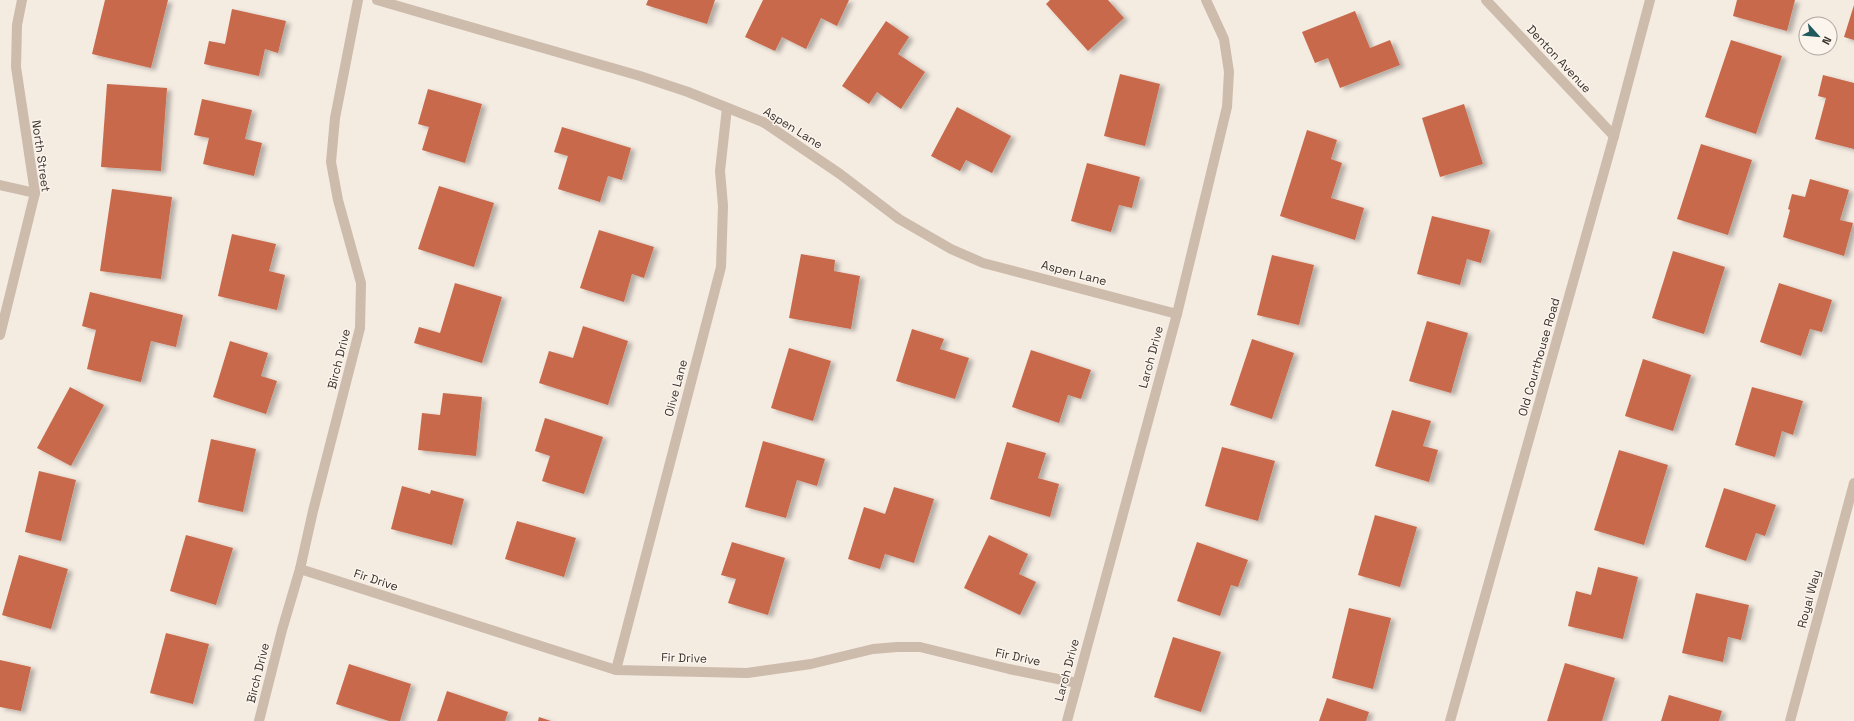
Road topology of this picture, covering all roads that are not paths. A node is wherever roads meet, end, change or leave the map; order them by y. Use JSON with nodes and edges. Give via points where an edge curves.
{"nodes":[{"id":1,"x":22,"y":0,"type":"edge"},
{"id":2,"x":358,"y":0,"type":"edge"},
{"id":3,"x":377,"y":0,"type":"edge"},
{"id":4,"x":1206,"y":0,"type":"edge"},
{"id":5,"x":1486,"y":0,"type":"edge"},
{"id":6,"x":1650,"y":0,"type":"edge"},
{"id":7,"x":728,"y":108,"type":"junction"},
{"id":8,"x":1614,"y":136,"type":"junction"},
{"id":9,"x":0,"y":185,"type":"edge"},
{"id":10,"x":35,"y":193,"type":"junction"},
{"id":11,"x":1176,"y":314,"type":"junction"},
{"id":12,"x":0,"y":336,"type":"edge"},
{"id":13,"x":1854,"y":483,"type":"edge"},
{"id":14,"x":300,"y":570,"type":"junction"},
{"id":15,"x":616,"y":670,"type":"junction"},
{"id":16,"x":1077,"y":683,"type":"junction"},
{"id":17,"x":259,"y":721,"type":"edge"},
{"id":18,"x":1067,"y":721,"type":"edge"},
{"id":19,"x":1450,"y":721,"type":"edge"},
{"id":20,"x":1790,"y":721,"type":"edge"}],
"edges":[{"from":1,"to":10,"type":"street","name":"North Street","via":[[17,25],[16,67]]},
{"from":2,"to":14,"type":"street","name":"Birch Drive","via":[[334,118],[331,162],[338,200],[361,283],[360,328],[312,511]]},
{"from":3,"to":7,"type":"street","name":"Aspen Lane","via":[[640,76]]},
{"from":4,"to":11,"type":"street","name":"Larch Drive","via":[[1224,39],[1229,72],[1227,108]]},
{"from":5,"to":8,"type":"street","name":"Denton Avenue"},
{"from":6,"to":8,"type":"street","name":"Old Courthouse Road"},
{"from":7,"to":11,"type":"street","name":"Aspen Lane","via":[[763,122],[840,174],[899,219],[951,249],[983,263]]},
{"from":7,"to":15,"type":"street","name":"Olive Lane","via":[[720,171],[723,206],[721,267]]},
{"from":8,"to":19,"type":"street","name":"Old Courthouse Road"},
{"from":9,"to":10,"type":"street"},
{"from":10,"to":12,"type":"street","name":"North Street"},
{"from":11,"to":16,"type":"street","name":"Larch Drive"},
{"from":13,"to":20,"type":"street","name":"Royal Way"},
{"from":14,"to":15,"type":"street","name":"Fir Drive"},
{"from":14,"to":17,"type":"street","name":"Birch Drive"},
{"from":15,"to":16,"type":"street","name":"Fir Drive","via":[[747,673],[811,664],[873,649],[920,647]]},
{"from":16,"to":18,"type":"street","name":"Larch Drive"}]}
